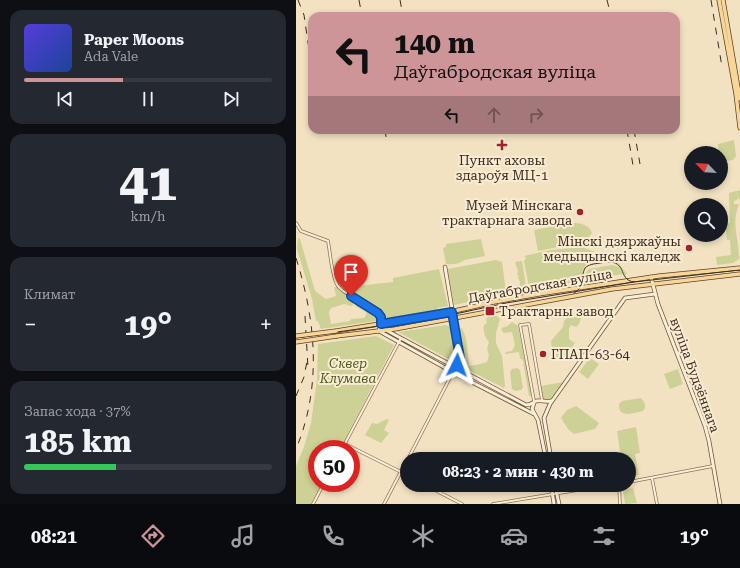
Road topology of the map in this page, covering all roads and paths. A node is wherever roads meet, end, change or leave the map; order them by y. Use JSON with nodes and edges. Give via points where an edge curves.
{"nodes":[{"id":1,"x":719,"y":0,"type":"edge"},
{"id":2,"x":723,"y":0,"type":"edge"},
{"id":3,"x":740,"y":99,"type":"edge"},
{"id":4,"x":740,"y":128,"type":"edge"},
{"id":5,"x":296,"y":223,"type":"edge"},
{"id":6,"x":444,"y":267,"type":"dead end"},
{"id":7,"x":739,"y":267,"type":"edge"},
{"id":8,"x":739,"y":274,"type":"edge"},
{"id":9,"x":651,"y":277,"type":"junction"},
{"id":10,"x":653,"y":284,"type":"junction"},
{"id":11,"x":655,"y":294,"type":"junction"},
{"id":12,"x":452,"y":312,"type":"junction"},
{"id":13,"x":453,"y":317,"type":"junction"},
{"id":14,"x":381,"y":324,"type":"junction"},
{"id":15,"x":386,"y":330,"type":"junction"},
{"id":16,"x":379,"y":331,"type":"junction"},
{"id":17,"x":296,"y":336,"type":"edge"},
{"id":18,"x":401,"y":338,"type":"junction"},
{"id":19,"x":296,"y":342,"type":"edge"},
{"id":20,"x":399,"y":342,"type":"junction"},
{"id":21,"x":428,"y":353,"type":"junction"},
{"id":22,"x":426,"y":357,"type":"junction"},
{"id":23,"x":456,"y":368,"type":"junction"},
{"id":24,"x":453,"y":372,"type":"junction"},
{"id":25,"x":553,"y":400,"type":"junction"},
{"id":26,"x":542,"y":402,"type":"junction"},
{"id":27,"x":534,"y":403,"type":"junction"},
{"id":28,"x":546,"y":412,"type":"junction"},
{"id":29,"x":534,"y":414,"type":"junction"},
{"id":30,"x":347,"y":440,"type":"edge"},
{"id":31,"x":360,"y":452,"type":"edge"},
{"id":32,"x":411,"y":452,"type":"edge"},
{"id":33,"x":547,"y":452,"type":"joint"},
{"id":34,"x":713,"y":466,"type":"junction"},
{"id":35,"x":400,"y":472,"type":"edge"},
{"id":36,"x":400,"y":474,"type":"edge"},
{"id":37,"x":652,"y":477,"type":"junction"},
{"id":38,"x":636,"y":480,"type":"edge"},
{"id":39,"x":319,"y":492,"type":"edge"},
{"id":40,"x":439,"y":492,"type":"edge"},
{"id":41,"x":567,"y":492,"type":"edge"},
{"id":42,"x":619,"y":492,"type":"edge"},
{"id":43,"x":555,"y":494,"type":"junction"},
{"id":44,"x":313,"y":504,"type":"edge"},
{"id":45,"x":384,"y":504,"type":"edge"},
{"id":46,"x":462,"y":504,"type":"edge"},
{"id":47,"x":493,"y":504,"type":"edge"},
{"id":48,"x":554,"y":504,"type":"edge"},
{"id":49,"x":559,"y":504,"type":"edge"},
{"id":50,"x":620,"y":504,"type":"edge"},
{"id":51,"x":657,"y":504,"type":"edge"},
{"id":52,"x":720,"y":504,"type":"edge"}],
"edges":[{"from":1,"to":4,"type":"main road"},
{"from":2,"to":3,"type":"main road"},
{"from":5,"to":14,"type":"street","via":[[301,231],[328,241],[332,269],[338,286],[378,313]]},
{"from":6,"to":12,"type":"main road"},
{"from":7,"to":9,"type":"main road","name":"Даўгабродская вуліца"},
{"from":8,"to":10,"type":"main road","name":"Даўгабродская вуліца"},
{"from":9,"to":10,"type":"main road","name":"вуліца Будзённага"},
{"from":9,"to":12,"type":"main road","name":"Даўгабродская вуліца","via":[[502,301]]},
{"from":10,"to":11,"type":"main road","name":"вуліца Будзённага"},
{"from":10,"to":13,"type":"main road","name":"Даўгабродская вуліца"},
{"from":11,"to":25,"type":"main road","via":[[625,298]]},
{"from":11,"to":34,"type":"main road","name":"вуліца Будзённага","via":[[705,426]]},
{"from":12,"to":13,"type":"main road"},
{"from":12,"to":14,"type":"main road","name":"Даўгабродская вуліца"},
{"from":13,"to":15,"type":"main road","name":"Даўгабродская вуліца"},
{"from":13,"to":23,"type":"main road","via":[[460,358]]},
{"from":14,"to":15,"type":"main road"},
{"from":14,"to":16,"type":"main road"},
{"from":14,"to":17,"type":"main road","name":"Даўгабродская вуліца","bridge":true},
{"from":15,"to":16,"type":"main road","name":"Даўгабродская вуліца"},
{"from":15,"to":18,"type":"main road"},
{"from":16,"to":19,"type":"main road","name":"Даўгабродская вуліца","bridge":true},
{"from":16,"to":20,"type":"main road"},
{"from":18,"to":20,"type":"street"},
{"from":18,"to":21,"type":"main road"},
{"from":20,"to":22,"type":"main road"},
{"from":20,"to":30,"type":"street"},
{"from":21,"to":22,"type":"main road"},
{"from":21,"to":23,"type":"main road"},
{"from":22,"to":24,"type":"main road"},
{"from":23,"to":24,"type":"main road"},
{"from":23,"to":27,"type":"main road","via":[[526,405]]},
{"from":24,"to":29,"type":"main road"},
{"from":24,"to":32,"type":"street"},
{"from":25,"to":26,"type":"main road"},
{"from":25,"to":28,"type":"main road"},
{"from":26,"to":27,"type":"main road"},
{"from":26,"to":27,"type":"street","via":[[529,324],[520,326]]},
{"from":26,"to":28,"type":"main road","via":[[546,405]]},
{"from":27,"to":29,"type":"main road"},
{"from":28,"to":29,"type":"main road","via":[[540,416]]},
{"from":28,"to":33,"type":"main road","via":[[544,422]]},
{"from":29,"to":33,"type":"main road"},
{"from":31,"to":35,"type":"street"},
{"from":34,"to":37,"type":"street"},
{"from":34,"to":52,"type":"main road","name":"вуліца Будзённага"},
{"from":36,"to":45,"type":"street"},
{"from":37,"to":38,"type":"street"},
{"from":37,"to":51,"type":"street"},
{"from":39,"to":44,"type":"street"},
{"from":40,"to":46,"type":"street"},
{"from":41,"to":43,"type":"street"},
{"from":42,"to":50,"type":"street"},
{"from":43,"to":47,"type":"street"},
{"from":43,"to":48,"type":"main road"},
{"from":43,"to":49,"type":"main road"}]}
